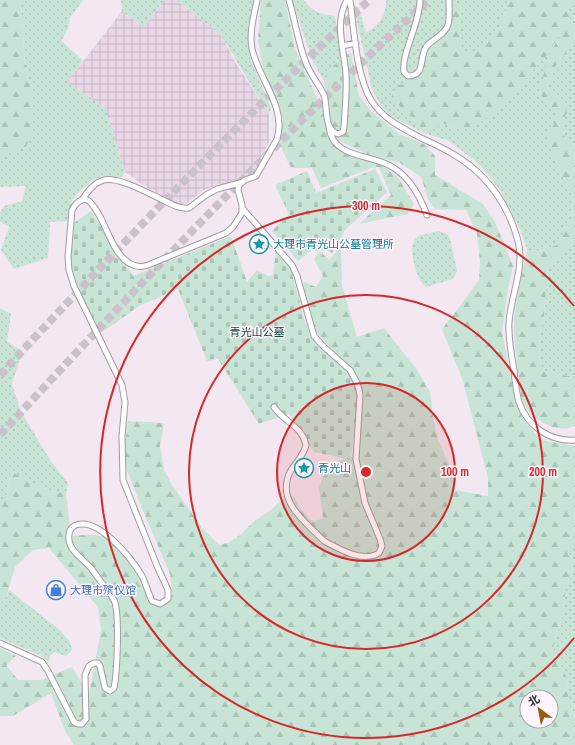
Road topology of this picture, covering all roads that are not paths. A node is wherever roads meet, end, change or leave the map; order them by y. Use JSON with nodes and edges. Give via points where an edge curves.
{"nodes":[{"id":1,"x":257,"y":0,"type":"edge"},
{"id":2,"x":289,"y":0,"type":"edge"},
{"id":3,"x":348,"y":0,"type":"edge"},
{"id":4,"x":420,"y":0,"type":"edge"},
{"id":5,"x":449,"y":0,"type":"edge"},
{"id":6,"x":356,"y":43,"type":"junction"},
{"id":7,"x":342,"y":46,"type":"junction"},
{"id":8,"x":329,"y":125,"type":"junction"},
{"id":9,"x":240,"y":183,"type":"junction"},
{"id":10,"x":82,"y":200,"type":"junction"},
{"id":11,"x":242,"y":208,"type":"junction"},
{"id":12,"x":427,"y":215,"type":"dead end"},
{"id":13,"x":274,"y":407,"type":"dead end"},
{"id":14,"x":575,"y":440,"type":"edge"},
{"id":15,"x":0,"y":643,"type":"edge"}],
"edges":[{"from":1,"to":9,"type":"street","via":[[252,46],[275,104],[278,133],[258,173]]},
{"from":2,"to":8,"type":"street","via":[[306,64],[324,95]]},
{"from":3,"to":6,"type":"street"},
{"from":3,"to":7,"type":"street","via":[[340,22]]},
{"from":4,"to":5,"type":"street","via":[[418,19],[403,68],[408,76],[418,72],[426,47],[446,29]]},
{"from":6,"to":7,"type":"street"},
{"from":6,"to":14,"type":"street","via":[[366,90],[382,113],[401,127],[466,162],[486,180],[501,199],[513,226],[521,255],[509,324],[511,358],[520,404],[530,421],[543,433],[559,439]]},
{"from":7,"to":8,"type":"street","via":[[346,75],[344,130],[338,134]]},
{"from":8,"to":12,"type":"street","via":[[333,139],[342,150],[379,161],[399,172],[414,188]]},
{"from":9,"to":10,"type":"street","via":[[217,189],[186,208],[175,206],[112,179],[95,184]]},
{"from":9,"to":11,"type":"street","via":[[238,190]]},
{"from":10,"to":11,"type":"street","via":[[88,200],[94,208],[123,258],[139,267],[226,233],[240,217]]},
{"from":10,"to":15,"type":"street","via":[[72,210],[68,248],[69,270],[74,286],[122,385],[125,402],[122,436],[123,480],[169,596],[160,604],[152,601],[130,559],[98,528],[84,524],[72,528],[69,537],[71,546],[114,601],[118,620],[114,688],[110,691],[105,688],[98,663],[89,666],[86,675],[86,719],[82,724],[74,722],[42,662]]},
{"from":11,"to":13,"type":"street","via":[[292,264],[314,336],[345,365],[357,383],[360,395],[356,459],[365,503],[382,546],[379,553],[370,557],[355,555],[324,541],[293,508],[287,498],[286,484],[306,445],[294,424],[282,417]]}]}
